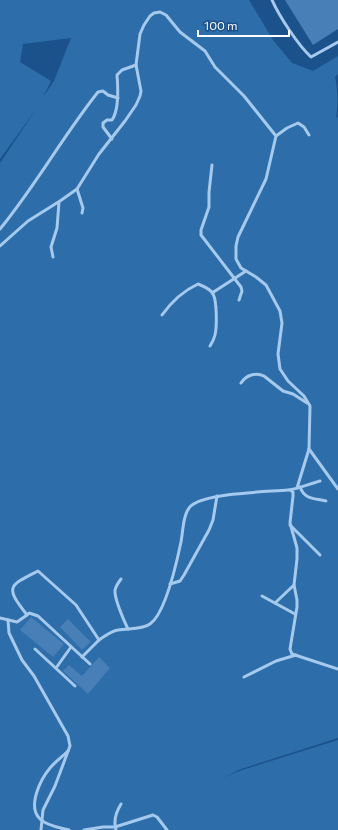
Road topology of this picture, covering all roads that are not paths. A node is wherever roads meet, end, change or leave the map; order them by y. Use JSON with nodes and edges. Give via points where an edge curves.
{"nodes":[{"id":1,"x":272,"y":0,"type":"edge"},
{"id":2,"x":338,"y":42,"type":"edge"},
{"id":3,"x":136,"y":64,"type":"junction"},
{"id":4,"x":118,"y":98,"type":"junction"},
{"id":5,"x":309,"y":135,"type":"dead end"},
{"id":6,"x":276,"y":136,"type":"junction"},
{"id":7,"x":112,"y":139,"type":"junction"},
{"id":8,"x":212,"y":165,"type":"dead end"},
{"id":9,"x":77,"y":189,"type":"junction"},
{"id":10,"x":59,"y":202,"type":"junction"},
{"id":11,"x":82,"y":212,"type":"dead end"},
{"id":12,"x":0,"y":229,"type":"edge"},
{"id":13,"x":0,"y":246,"type":"edge"},
{"id":14,"x":53,"y":257,"type":"dead end"},
{"id":15,"x":246,"y":271,"type":"junction"},
{"id":16,"x":235,"y":279,"type":"junction"},
{"id":17,"x":212,"y":293,"type":"junction"},
{"id":18,"x":239,"y":300,"type":"dead end"},
{"id":19,"x":162,"y":315,"type":"dead end"},
{"id":20,"x":210,"y":346,"type":"dead end"},
{"id":21,"x":241,"y":383,"type":"dead end"},
{"id":22,"x":310,"y":406,"type":"junction"},
{"id":23,"x":309,"y":449,"type":"junction"},
{"id":24,"x":320,"y":481,"type":"dead end"},
{"id":25,"x":298,"y":487,"type":"junction"},
{"id":26,"x":338,"y":489,"type":"edge"},
{"id":27,"x":290,"y":490,"type":"junction"},
{"id":28,"x":217,"y":496,"type":"junction"},
{"id":29,"x":326,"y":501,"type":"dead end"},
{"id":30,"x":290,"y":525,"type":"junction"},
{"id":31,"x":320,"y":555,"type":"dead end"},
{"id":32,"x":121,"y":579,"type":"dead end"},
{"id":33,"x":170,"y":584,"type":"junction"},
{"id":34,"x":294,"y":585,"type":"junction"},
{"id":35,"x":262,"y":596,"type":"dead end"},
{"id":36,"x":275,"y":603,"type":"junction"},
{"id":37,"x":295,"y":614,"type":"junction"},
{"id":38,"x":27,"y":616,"type":"junction"},
{"id":39,"x":0,"y":618,"type":"edge"},
{"id":40,"x":8,"y":620,"type":"junction"},
{"id":41,"x":128,"y":629,"type":"junction"},
{"id":42,"x":99,"y":640,"type":"junction"},
{"id":43,"x":71,"y":647,"type":"junction"},
{"id":44,"x":35,"y":649,"type":"dead end"},
{"id":45,"x":296,"y":655,"type":"junction"},
{"id":46,"x":82,"y":658,"type":"junction"},
{"id":47,"x":90,"y":664,"type":"dead end"},
{"id":48,"x":56,"y":668,"type":"junction"},
{"id":49,"x":338,"y":669,"type":"edge"},
{"id":50,"x":244,"y":677,"type":"dead end"},
{"id":51,"x":75,"y":686,"type":"dead end"},
{"id":52,"x":68,"y":750,"type":"junction"},
{"id":53,"x":121,"y":804,"type":"dead end"},
{"id":54,"x":42,"y":821,"type":"junction"},
{"id":55,"x":56,"y":828,"type":"edge"},
{"id":56,"x":115,"y":829,"type":"edge"},
{"id":57,"x":41,"y":830,"type":"edge"},
{"id":58,"x":69,"y":830,"type":"edge"},
{"id":59,"x":84,"y":830,"type":"edge"},
{"id":60,"x":167,"y":830,"type":"edge"}],
"edges":[{"from":1,"to":2,"type":"lane","via":[[282,19],[311,57]]},
{"from":3,"to":4,"type":"lane","via":[[117,75]]},
{"from":3,"to":6,"type":"lane","via":[[140,34],[144,25],[154,13],[166,15],[180,32],[205,51],[214,67],[244,96]]},
{"from":3,"to":7,"type":"lane","via":[[140,96]]},
{"from":4,"to":7,"type":"lane","via":[[113,119],[103,123]]},
{"from":4,"to":12,"type":"lane","via":[[102,91],[98,92],[74,123],[28,194]]},
{"from":5,"to":6,"type":"lane","via":[[298,123]]},
{"from":6,"to":15,"type":"lane","via":[[266,179],[236,246],[236,259]]},
{"from":7,"to":9,"type":"lane","via":[[99,154]]},
{"from":8,"to":16,"type":"lane","via":[[209,208],[201,235]]},
{"from":9,"to":10,"type":"lane"},
{"from":9,"to":11,"type":"lane"},
{"from":10,"to":13,"type":"lane","via":[[28,221]]},
{"from":10,"to":14,"type":"lane","via":[[57,228],[51,247]]},
{"from":15,"to":16,"type":"lane"},
{"from":15,"to":22,"type":"lane","via":[[266,285],[280,311],[280,369]]},
{"from":16,"to":17,"type":"lane"},
{"from":16,"to":18,"type":"lane","via":[[242,291]]},
{"from":17,"to":19,"type":"lane","via":[[198,284],[187,289]]},
{"from":17,"to":20,"type":"lane","via":[[216,324],[215,336]]},
{"from":21,"to":22,"type":"lane","via":[[247,377],[261,374],[283,391],[301,398]]},
{"from":22,"to":23,"type":"lane"},
{"from":23,"to":25,"type":"lane"},
{"from":23,"to":26,"type":"lane"},
{"from":24,"to":25,"type":"lane"},
{"from":25,"to":27,"type":"lane"},
{"from":25,"to":29,"type":"lane","via":[[305,496]]},
{"from":27,"to":28,"type":"lane"},
{"from":27,"to":30,"type":"lane","via":[[293,492]]},
{"from":28,"to":33,"type":"lane","via":[[209,530],[180,581]]},
{"from":28,"to":33,"type":"lane","via":[[202,500],[188,509]]},
{"from":30,"to":31,"type":"lane"},
{"from":30,"to":34,"type":"lane","via":[[297,548]]},
{"from":32,"to":41,"type":"lane","via":[[115,591]]},
{"from":33,"to":41,"type":"lane","via":[[163,607],[151,624]]},
{"from":34,"to":36,"type":"lane"},
{"from":34,"to":37,"type":"lane","via":[[297,600]]},
{"from":35,"to":36,"type":"lane"},
{"from":36,"to":37,"type":"lane"},
{"from":37,"to":45,"type":"lane","via":[[290,649],[292,654]]},
{"from":38,"to":40,"type":"lane","via":[[17,622]]},
{"from":38,"to":42,"type":"lane","via":[[16,602],[13,586],[38,571],[76,605]]},
{"from":38,"to":43,"type":"lane","via":[[29,613],[38,616]]},
{"from":39,"to":40,"type":"lane"},
{"from":40,"to":52,"type":"lane","via":[[9,633],[22,660],[68,736]]},
{"from":41,"to":42,"type":"lane","via":[[116,630]]},
{"from":42,"to":46,"type":"lane"},
{"from":43,"to":46,"type":"lane"},
{"from":43,"to":48,"type":"lane"},
{"from":44,"to":48,"type":"lane"},
{"from":45,"to":49,"type":"lane"},
{"from":45,"to":50,"type":"lane","via":[[276,661]]},
{"from":46,"to":47,"type":"lane"},
{"from":48,"to":51,"type":"lane"},
{"from":52,"to":54,"type":"lane","via":[[43,810]]},
{"from":52,"to":54,"type":"lane","via":[[44,776],[40,786],[35,804]]},
{"from":53,"to":56,"type":"lane","via":[[114,818]]},
{"from":54,"to":55,"type":"lane"},
{"from":54,"to":57,"type":"lane"},
{"from":55,"to":58,"type":"lane"},
{"from":56,"to":59,"type":"lane","via":[[103,827]]},
{"from":56,"to":60,"type":"lane","via":[[152,815],[157,817]]}]}
